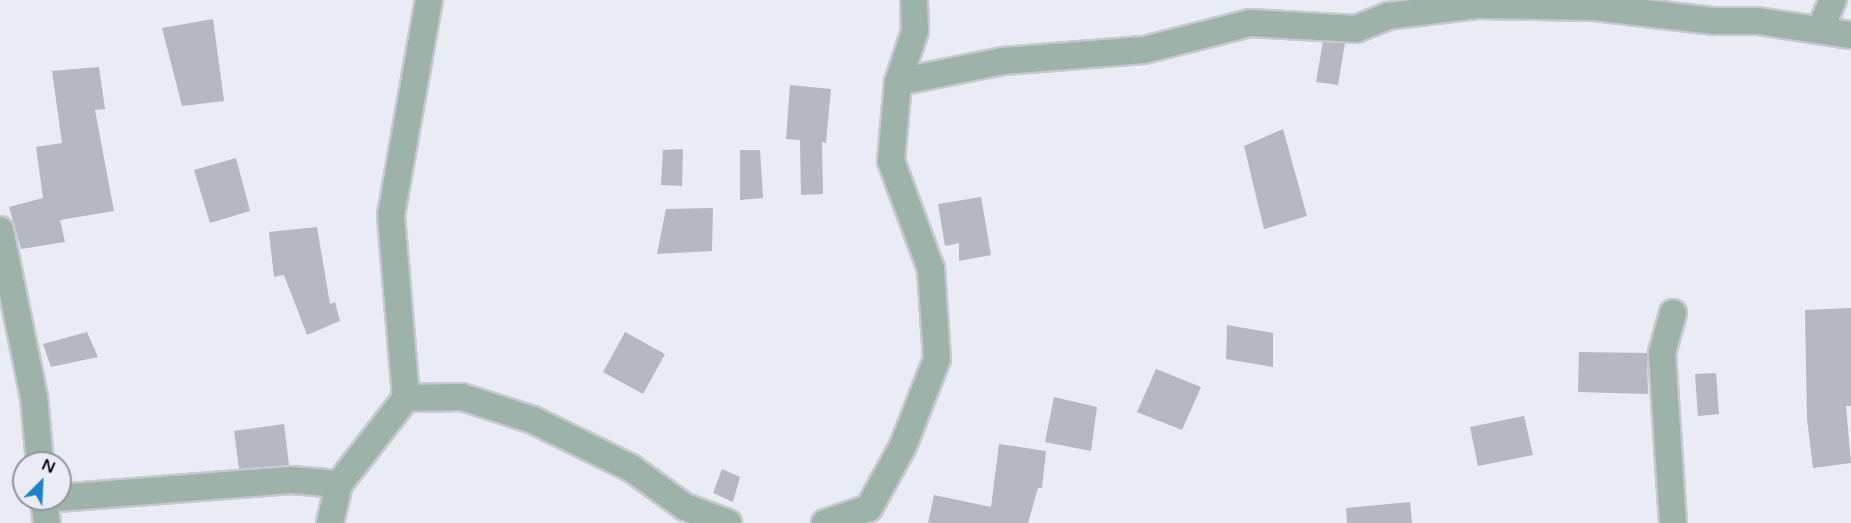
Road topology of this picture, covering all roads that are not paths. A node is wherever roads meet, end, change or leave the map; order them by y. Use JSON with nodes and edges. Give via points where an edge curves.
{"nodes":[{"id":1,"x":429,"y":0,"type":"edge"},
{"id":2,"x":915,"y":0,"type":"edge"},
{"id":3,"x":1833,"y":0,"type":"edge"},
{"id":4,"x":1820,"y":30,"type":"junction"},
{"id":5,"x":1851,"y":35,"type":"edge"},
{"id":6,"x":898,"y":82,"type":"junction"},
{"id":7,"x":0,"y":230,"type":"edge"},
{"id":8,"x":1673,"y":313,"type":"dead end"},
{"id":9,"x":406,"y":398,"type":"junction"},
{"id":10,"x":39,"y":451,"type":"edge"},
{"id":11,"x":339,"y":484,"type":"junction"},
{"id":12,"x":72,"y":504,"type":"edge"},
{"id":13,"x":330,"y":523,"type":"edge"},
{"id":14,"x":728,"y":523,"type":"edge"},
{"id":15,"x":825,"y":523,"type":"edge"},
{"id":16,"x":1673,"y":523,"type":"edge"}],
"edges":[{"from":1,"to":9,"type":"street","via":[[391,215]]},
{"from":2,"to":6,"type":"street","via":[[915,31]]},
{"from":3,"to":4,"type":"street"},
{"from":4,"to":5,"type":"street"},
{"from":4,"to":6,"type":"street","via":[[1593,7],[1479,5],[1388,16],[1356,29],[1250,23],[1144,50],[1003,61]]},
{"from":6,"to":15,"type":"street","via":[[891,161],[931,269],[937,359],[903,446],[869,508]]},
{"from":7,"to":10,"type":"street","via":[[34,397]]},
{"from":8,"to":16,"type":"street","via":[[1662,353]]},
{"from":9,"to":11,"type":"street"},
{"from":9,"to":14,"type":"street","via":[[462,397],[533,420],[631,468],[685,507]]},
{"from":11,"to":12,"type":"street","via":[[291,480]]},
{"from":11,"to":13,"type":"street"}]}
